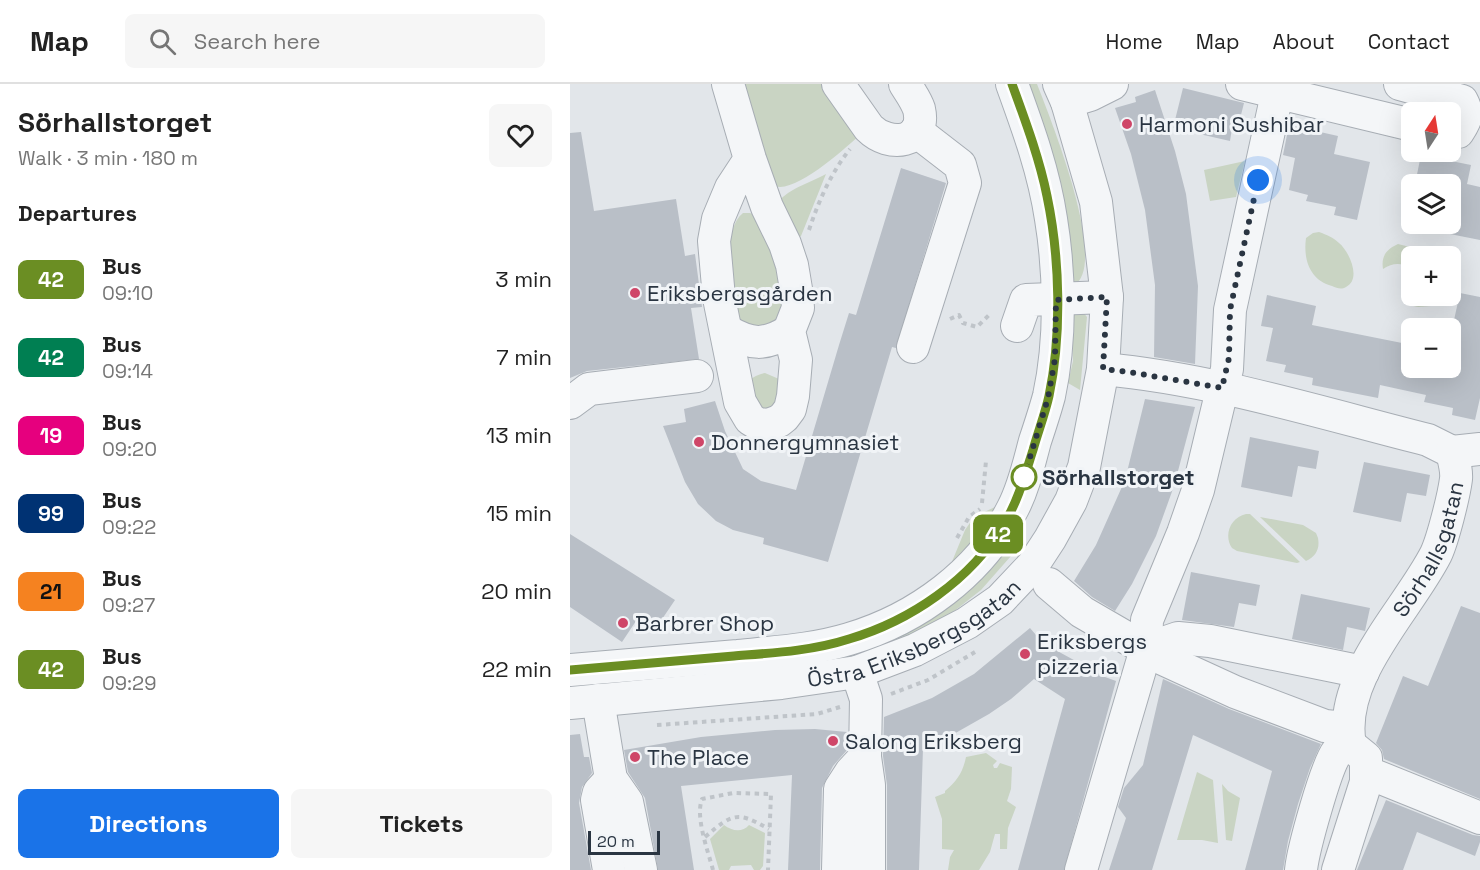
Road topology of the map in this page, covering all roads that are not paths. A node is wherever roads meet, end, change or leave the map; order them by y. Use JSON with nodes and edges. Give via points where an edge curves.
{"nodes":[{"id":1,"x":728,"y":84,"type":"edge"},
{"id":2,"x":838,"y":84,"type":"edge"},
{"id":3,"x":905,"y":84,"type":"edge"},
{"id":4,"x":1012,"y":84,"type":"edge"},
{"id":5,"x":1112,"y":84,"type":"edge"},
{"id":6,"x":1400,"y":84,"type":"edge"},
{"id":7,"x":1258,"y":87,"type":"edge"},
{"id":8,"x":1063,"y":93,"type":"edge"},
{"id":9,"x":1401,"y":122,"type":"edge"},
{"id":10,"x":1461,"y":128,"type":"edge"},
{"id":11,"x":916,"y":131,"type":"junction"},
{"id":12,"x":750,"y":159,"type":"junction"},
{"id":13,"x":1107,"y":297,"type":"junction"},
{"id":14,"x":1056,"y":300,"type":"junction"},
{"id":15,"x":1005,"y":319,"type":"road end"},
{"id":16,"x":727,"y":330,"type":"junction"},
{"id":17,"x":789,"y":331,"type":"junction"},
{"id":18,"x":916,"y":340,"type":"road end"},
{"id":19,"x":1103,"y":369,"type":"junction"},
{"id":20,"x":697,"y":376,"type":"dead end"},
{"id":21,"x":1222,"y":388,"type":"junction"},
{"id":22,"x":570,"y":403,"type":"edge"},
{"id":23,"x":1467,"y":465,"type":"edge"},
{"id":24,"x":1048,"y":584,"type":"dead end"},
{"id":25,"x":1146,"y":649,"type":"junction"},
{"id":26,"x":570,"y":670,"type":"edge"},
{"id":27,"x":857,"y":672,"type":"junction"},
{"id":28,"x":1363,"y":672,"type":"junction"},
{"id":29,"x":584,"y":702,"type":"edge"},
{"id":30,"x":1348,"y":737,"type":"junction"},
{"id":31,"x":865,"y":757,"type":"junction"},
{"id":32,"x":1366,"y":772,"type":"junction"},
{"id":33,"x":611,"y":779,"type":"junction"},
{"id":34,"x":1480,"y":818,"type":"edge"},
{"id":35,"x":609,"y":870,"type":"edge"},
{"id":36,"x":640,"y":870,"type":"edge"},
{"id":37,"x":838,"y":870,"type":"edge"},
{"id":38,"x":869,"y":870,"type":"edge"},
{"id":39,"x":1081,"y":870,"type":"edge"},
{"id":40,"x":1301,"y":870,"type":"edge"},
{"id":41,"x":1338,"y":870,"type":"edge"}],
"edges":[{"from":1,"to":12,"type":"street"},
{"from":2,"to":11,"type":"street","via":[[875,134],[896,142]]},
{"from":3,"to":11,"type":"street","via":[[918,107]]},
{"from":4,"to":14,"type":"street","name":"Östra Eriksbergsgatan","via":[[1047,196],[1054,239]]},
{"from":5,"to":8,"type":"street","via":[[1089,95]]},
{"from":6,"to":10,"type":"street","via":[[1462,101],[1467,110]]},
{"from":7,"to":9,"type":"street"},
{"from":7,"to":21,"type":"street","via":[[1230,310],[1229,358]]},
{"from":8,"to":13,"type":"street","name":"Östra Eriksbergsgatan","via":[[1096,202]]},
{"from":11,"to":18,"type":"street","via":[[960,165],[965,183]]},
{"from":12,"to":16,"type":"street","via":[[731,188],[714,241],[719,298]]},
{"from":12,"to":17,"type":"street","via":[[792,265],[798,308]]},
{"from":13,"to":14,"type":"street"},
{"from":13,"to":19,"type":"street","name":"Östra Eriksbergsgatan"},
{"from":14,"to":15,"type":"street","via":[[1026,300]]},
{"from":14,"to":26,"type":"street","name":"Östra Eriksbergsgatan","via":[[1055,359],[1048,398],[1015,505],[982,554],[945,589],[892,622],[828,645]]},
{"from":16,"to":17,"type":"street","via":[[741,339],[759,343]]},
{"from":16,"to":17,"type":"street","via":[[740,402],[750,418],[768,425],[784,417],[793,396],[796,360]]},
{"from":19,"to":21,"type":"street","name":"Sörhallsgatan"},
{"from":19,"to":27,"type":"street","name":"Östra Eriksbergsgatan","via":[[1084,467],[1071,501],[1033,565],[1000,600],[967,623],[915,650]]},
{"from":20,"to":22,"type":"street","via":[[589,389]]},
{"from":21,"to":23,"type":"street","name":"Sörhallsgatan","via":[[1428,440]]},
{"from":21,"to":25,"type":"street","via":[[1198,490],[1147,620]]},
{"from":23,"to":28,"type":"street","name":"Sörhallsgatan","via":[[1436,552]]},
{"from":24,"to":25,"type":"street","via":[[1082,612]]},
{"from":25,"to":28,"type":"street","via":[[1178,638],[1210,641]]},
{"from":25,"to":30,"type":"street","via":[[1235,692]]},
{"from":25,"to":39,"type":"street"},
{"from":27,"to":29,"type":"street","name":"Östra Eriksbergsgatan"},
{"from":27,"to":31,"type":"street","via":[[866,699]]},
{"from":28,"to":30,"type":"street","name":"Sörhallsgatan","via":[[1352,697]]},
{"from":29,"to":33,"type":"street"},
{"from":30,"to":32,"type":"street","via":[[1366,758]]},
{"from":30,"to":40,"type":"street","via":[[1331,762]]},
{"from":31,"to":37,"type":"street","via":[[840,789]]},
{"from":31,"to":38,"type":"street","via":[[869,785]]},
{"from":32,"to":34,"type":"street"},
{"from":32,"to":41,"type":"street"},
{"from":33,"to":35,"type":"street","via":[[597,800]]},
{"from":33,"to":36,"type":"street","via":[[627,802]]}]}
